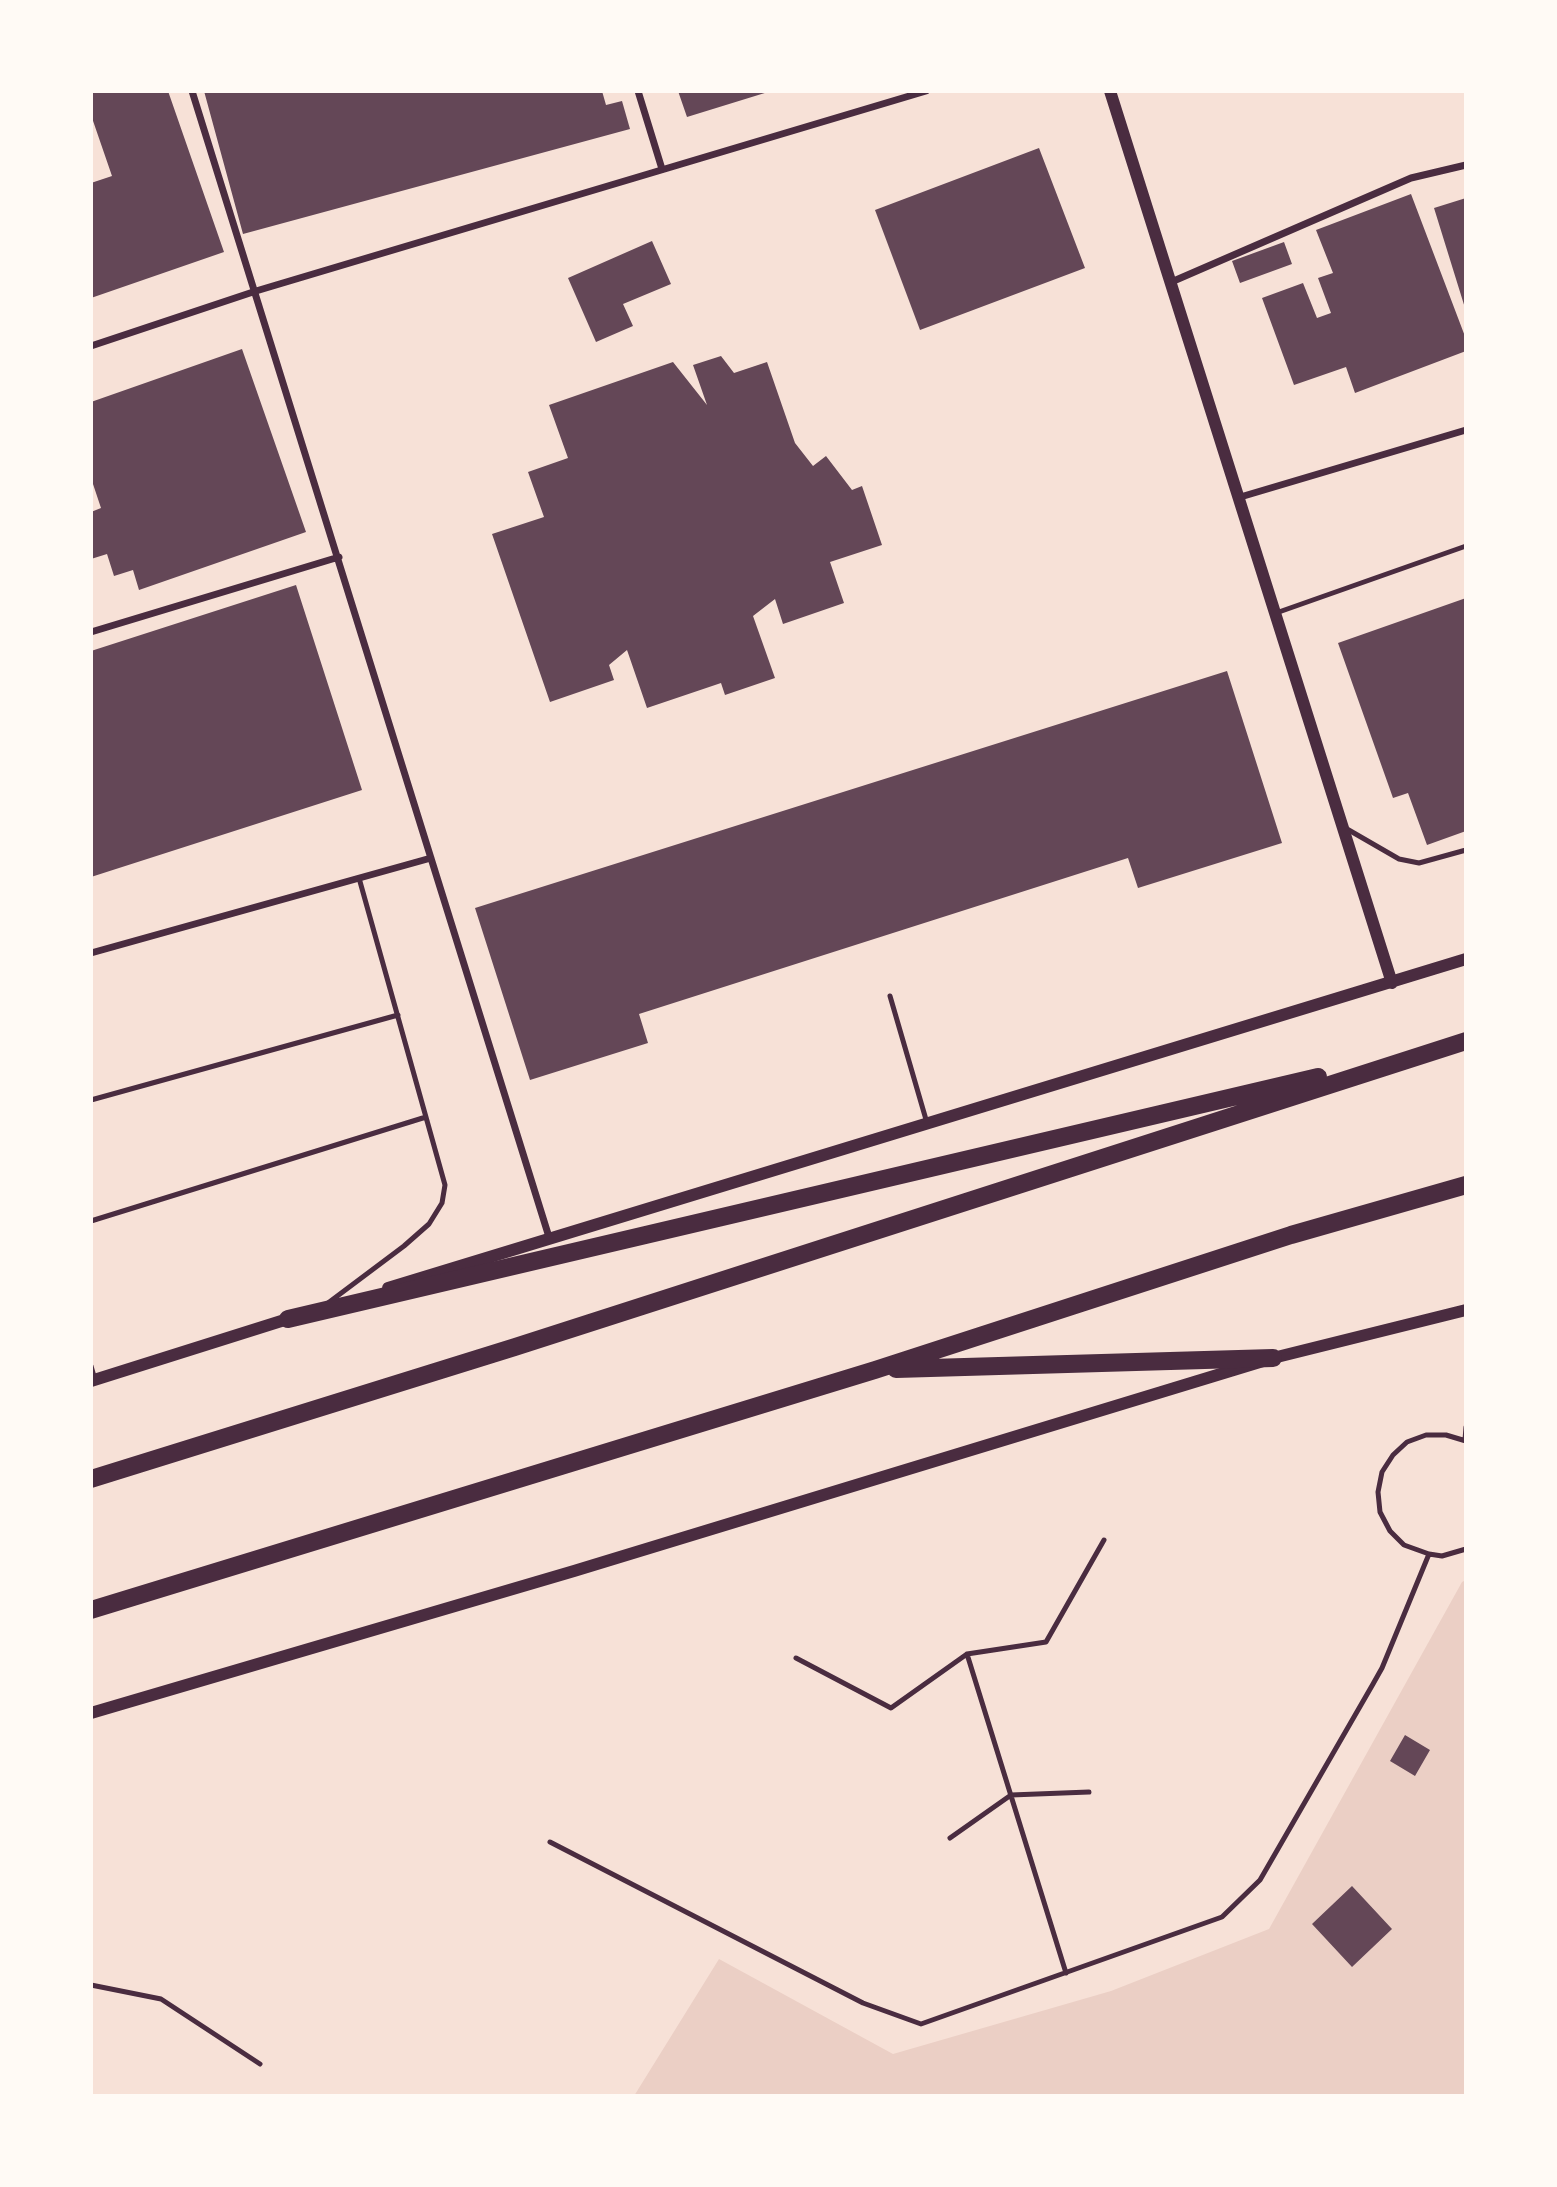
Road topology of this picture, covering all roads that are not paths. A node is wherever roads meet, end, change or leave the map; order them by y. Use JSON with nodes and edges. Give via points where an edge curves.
{"nodes":[{"id":1,"x":192,"y":91,"type":"edge"},
{"id":2,"x":638,"y":91,"type":"edge"},
{"id":3,"x":926,"y":91,"type":"edge"},
{"id":4,"x":1110,"y":91,"type":"edge"},
{"id":5,"x":1466,"y":165,"type":"edge"},
{"id":6,"x":662,"y":170,"type":"junction"},
{"id":7,"x":1169,"y":283,"type":"junction"},
{"id":8,"x":256,"y":290,"type":"junction"},
{"id":9,"x":91,"y":346,"type":"edge"},
{"id":10,"x":1466,"y":430,"type":"edge"},
{"id":11,"x":1237,"y":498,"type":"junction"},
{"id":12,"x":1466,"y":546,"type":"edge"},
{"id":13,"x":339,"y":557,"type":"junction"},
{"id":14,"x":1273,"y":614,"type":"junction"},
{"id":15,"x":91,"y":632,"type":"edge"},
{"id":16,"x":1341,"y":825,"type":"junction"},
{"id":17,"x":1466,"y":850,"type":"edge"},
{"id":18,"x":431,"y":858,"type":"junction"},
{"id":19,"x":359,"y":878,"type":"junction"},
{"id":20,"x":91,"y":953,"type":"edge"},
{"id":21,"x":1466,"y":959,"type":"edge"},
{"id":22,"x":1392,"y":983,"type":"junction"},
{"id":23,"x":890,"y":996,"type":"dead end"},
{"id":24,"x":398,"y":1015,"type":"junction"},
{"id":25,"x":1466,"y":1041,"type":"edge"},
{"id":26,"x":1444,"y":1047,"type":"junction"},
{"id":27,"x":91,"y":1100,"type":"edge"},
{"id":28,"x":426,"y":1117,"type":"junction"},
{"id":29,"x":927,"y":1124,"type":"junction"},
{"id":30,"x":1466,"y":1185,"type":"edge"},
{"id":31,"x":91,"y":1221,"type":"edge"},
{"id":32,"x":549,"y":1237,"type":"junction"},
{"id":33,"x":320,"y":1309,"type":"junction"},
{"id":34,"x":1466,"y":1310,"type":"edge"},
{"id":35,"x":288,"y":1319,"type":"junction"},
{"id":36,"x":1273,"y":1358,"type":"junction"},
{"id":37,"x":91,"y":1366,"type":"edge"},
{"id":38,"x":874,"y":1370,"type":"junction"},
{"id":39,"x":93,"y":1380,"type":"edge"},
{"id":40,"x":1466,"y":1427,"type":"edge"},
{"id":41,"x":1465,"y":1440,"type":"edge"},
{"id":42,"x":91,"y":1479,"type":"edge"},
{"id":43,"x":1104,"y":1540,"type":"dead end"},
{"id":44,"x":1466,"y":1549,"type":"edge"},
{"id":45,"x":1429,"y":1554,"type":"junction"},
{"id":46,"x":91,"y":1610,"type":"edge"},
{"id":47,"x":967,"y":1654,"type":"junction"},
{"id":48,"x":796,"y":1658,"type":"dead end"},
{"id":49,"x":91,"y":1713,"type":"edge"},
{"id":50,"x":1089,"y":1792,"type":"dead end"},
{"id":51,"x":1011,"y":1795,"type":"junction"},
{"id":52,"x":950,"y":1838,"type":"dead end"},
{"id":53,"x":550,"y":1842,"type":"dead end"},
{"id":54,"x":1066,"y":1973,"type":"junction"},
{"id":55,"x":91,"y":1985,"type":"edge"},
{"id":56,"x":260,"y":2064,"type":"dead end"}],
"edges":[{"from":1,"to":8,"type":"street"},
{"from":2,"to":6,"type":"street"},
{"from":3,"to":6,"type":"street"},
{"from":4,"to":7,"type":"street"},
{"from":5,"to":7,"type":"street","via":[[1412,178]]},
{"from":6,"to":8,"type":"street"},
{"from":7,"to":11,"type":"street"},
{"from":8,"to":9,"type":"street"},
{"from":8,"to":13,"type":"street"},
{"from":10,"to":11,"type":"street"},
{"from":11,"to":14,"type":"street"},
{"from":12,"to":14,"type":"lane"},
{"from":13,"to":15,"type":"street"},
{"from":13,"to":18,"type":"street"},
{"from":14,"to":16,"type":"street"},
{"from":16,"to":17,"type":"lane","via":[[1399,859],[1419,863]]},
{"from":16,"to":22,"type":"street"},
{"from":18,"to":19,"type":"street"},
{"from":18,"to":32,"type":"street"},
{"from":19,"to":20,"type":"street"},
{"from":19,"to":24,"type":"lane"},
{"from":21,"to":22,"type":"street"},
{"from":22,"to":29,"type":"street"},
{"from":23,"to":29,"type":"lane"},
{"from":24,"to":27,"type":"lane"},
{"from":24,"to":28,"type":"lane"},
{"from":25,"to":26,"type":"main road"},
{"from":26,"to":35,"type":"main road"},
{"from":26,"to":42,"type":"main road"},
{"from":28,"to":31,"type":"lane"},
{"from":28,"to":33,"type":"lane","via":[[445,1185],[442,1203],[429,1224],[404,1246]]},
{"from":29,"to":32,"type":"street"},
{"from":30,"to":38,"type":"main road","via":[[1291,1235]]},
{"from":32,"to":33,"type":"street"},
{"from":33,"to":35,"type":"street"},
{"from":34,"to":36,"type":"street"},
{"from":35,"to":39,"type":"street"},
{"from":36,"to":38,"type":"main road"},
{"from":36,"to":49,"type":"street"},
{"from":37,"to":39,"type":"lane"},
{"from":38,"to":46,"type":"main road"},
{"from":40,"to":41,"type":"lane"},
{"from":41,"to":45,"type":"lane","via":[[1426,1435],[1392,1455],[1382,1472],[1380,1512],[1390,1531],[1404,1545]]},
{"from":43,"to":47,"type":"lane","via":[[1046,1642]]},
{"from":44,"to":45,"type":"lane","via":[[1443,1556]]},
{"from":45,"to":54,"type":"lane","via":[[1382,1668],[1260,1880],[1222,1917]]},
{"from":47,"to":48,"type":"lane","via":[[891,1708]]},
{"from":47,"to":51,"type":"lane"},
{"from":50,"to":51,"type":"lane"},
{"from":51,"to":52,"type":"lane"},
{"from":51,"to":54,"type":"lane"},
{"from":53,"to":54,"type":"lane","via":[[863,2003],[921,2024]]},
{"from":55,"to":56,"type":"lane","via":[[161,1999]]}]}
